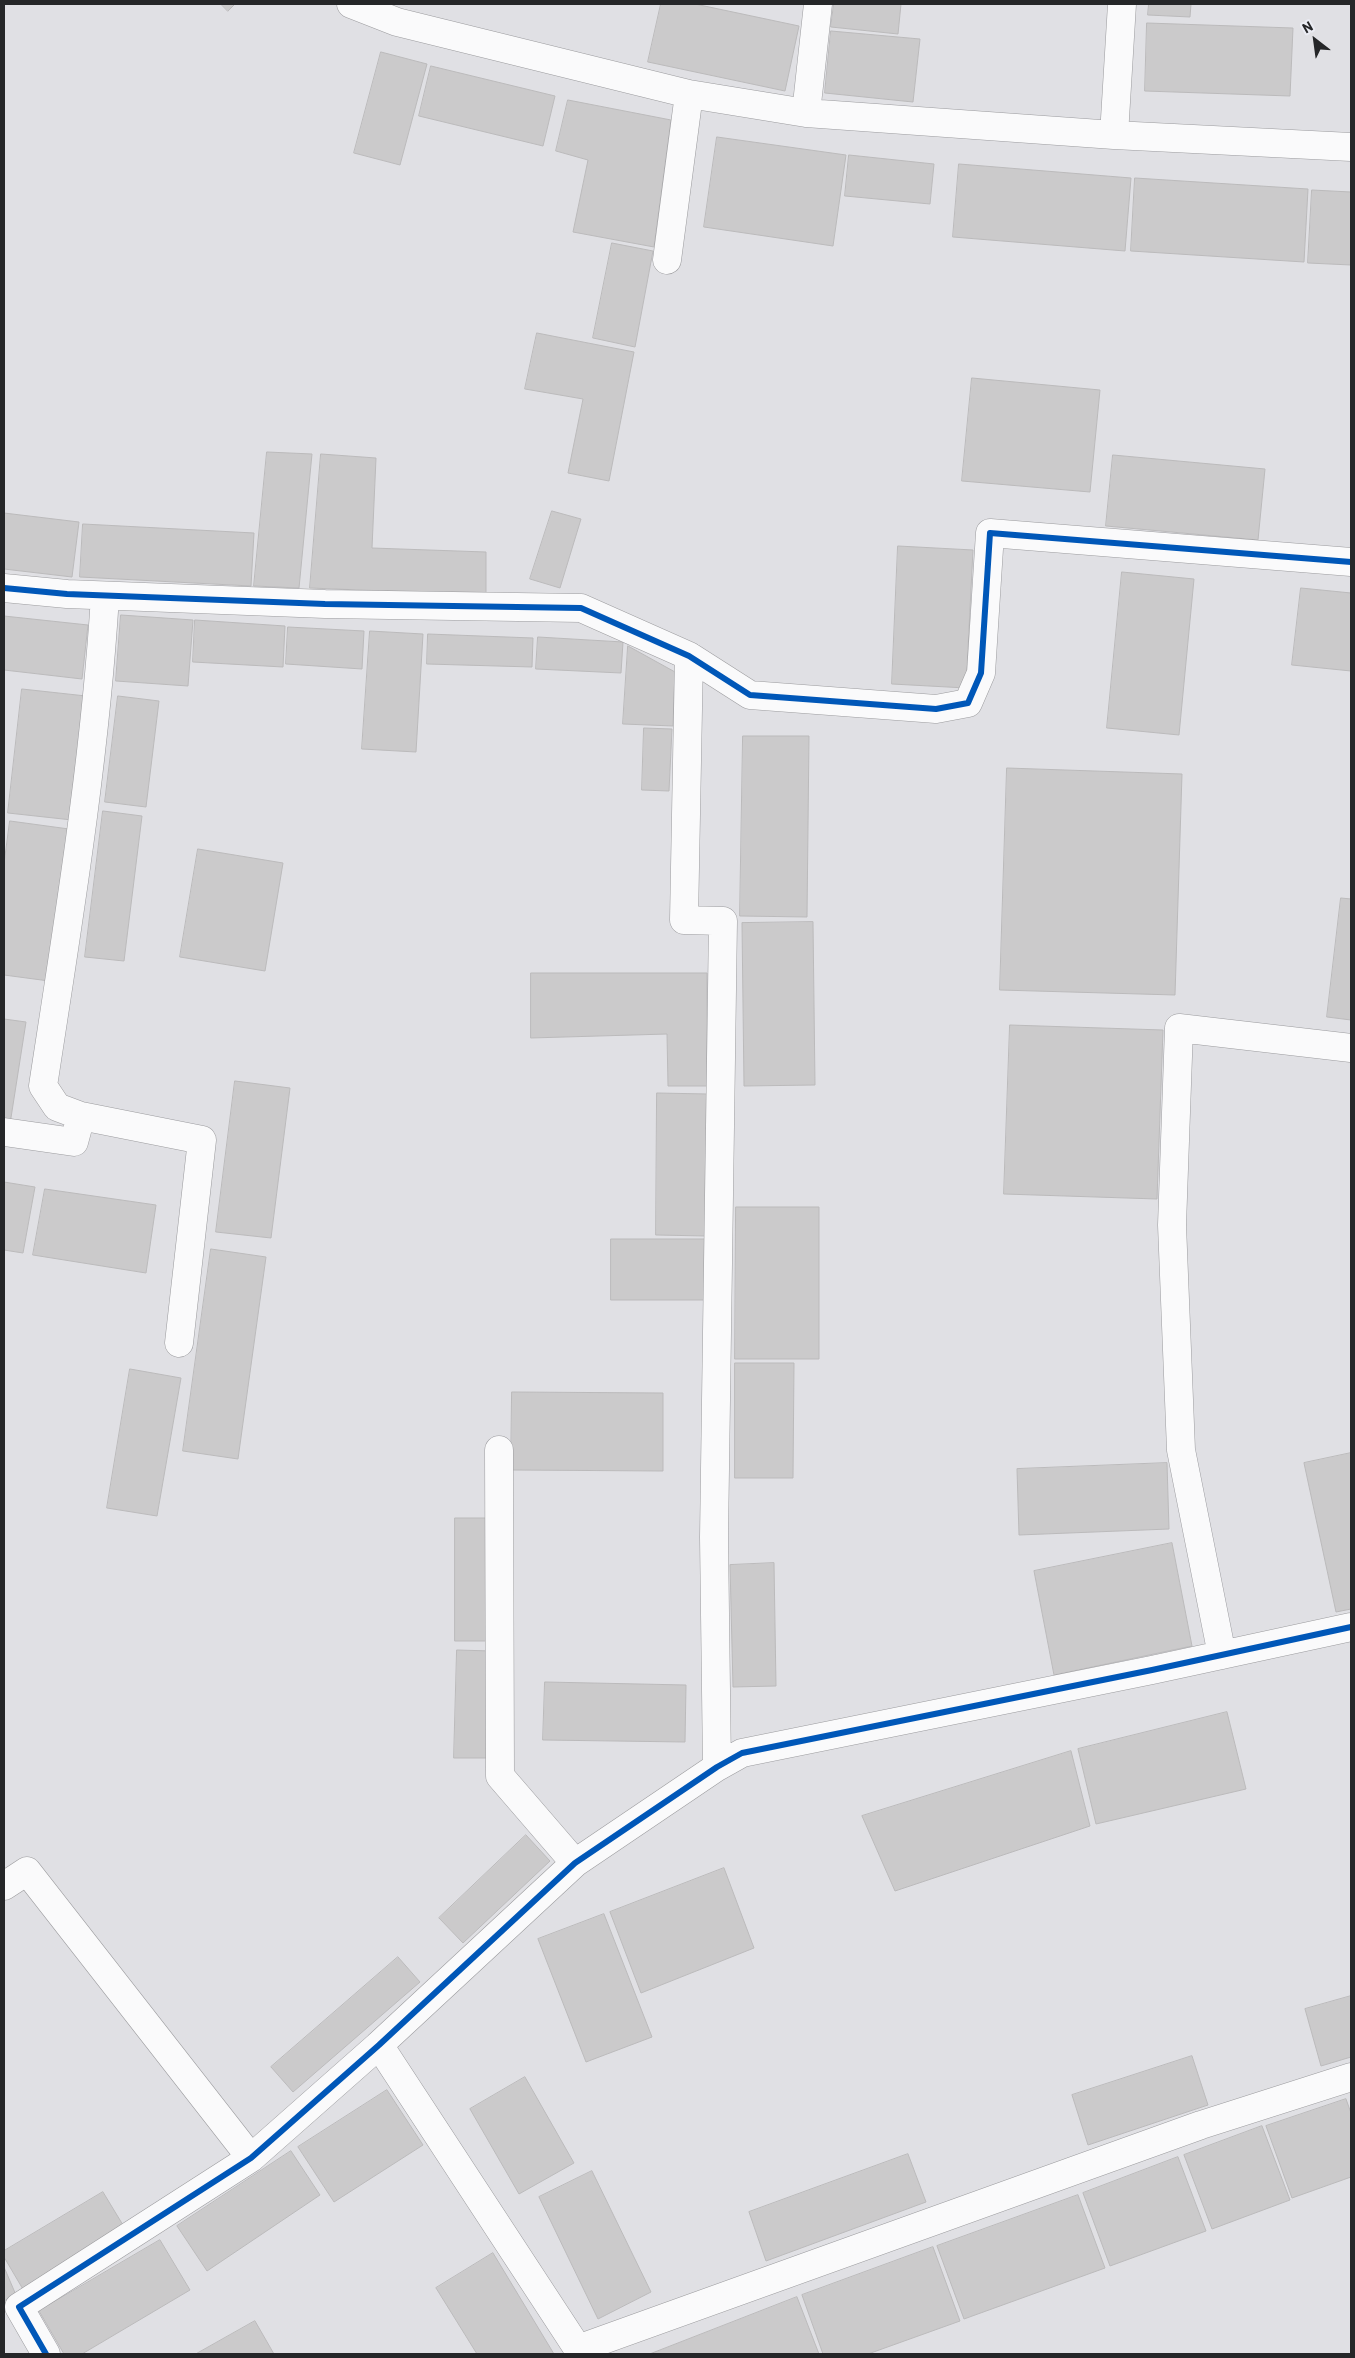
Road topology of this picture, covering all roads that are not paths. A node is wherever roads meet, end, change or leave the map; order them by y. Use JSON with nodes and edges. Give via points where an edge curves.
{"nodes":[{"id":1,"x":350,"y":4,"type":"edge"},
{"id":2,"x":818,"y":4,"type":"edge"},
{"id":3,"x":1122,"y":4,"type":"edge"},
{"id":4,"x":399,"y":13,"type":"edge"},
{"id":5,"x":689,"y":94,"type":"junction"},
{"id":6,"x":806,"y":113,"type":"junction"},
{"id":7,"x":1114,"y":135,"type":"junction"},
{"id":8,"x":1351,"y":147,"type":"edge"},
{"id":9,"x":667,"y":260,"type":"dead end"},
{"id":10,"x":1351,"y":562,"type":"edge"},
{"id":11,"x":4,"y":588,"type":"edge"},
{"id":12,"x":105,"y":596,"type":"junction"},
{"id":13,"x":689,"y":656,"type":"junction"},
{"id":14,"x":1351,"y":1048,"type":"edge"},
{"id":15,"x":80,"y":1116,"type":"junction"},
{"id":16,"x":4,"y":1132,"type":"edge"},
{"id":17,"x":179,"y":1343,"type":"dead end"},
{"id":18,"x":499,"y":1450,"type":"dead end"},
{"id":19,"x":1351,"y":1627,"type":"edge"},
{"id":20,"x":1222,"y":1655,"type":"junction"},
{"id":21,"x":717,"y":1767,"type":"junction"},
{"id":22,"x":575,"y":1863,"type":"junction"},
{"id":23,"x":4,"y":1886,"type":"edge"},
{"id":24,"x":379,"y":2045,"type":"junction"},
{"id":25,"x":1351,"y":2077,"type":"edge"},
{"id":26,"x":251,"y":2158,"type":"junction"},
{"id":27,"x":11,"y":2310,"type":"edge"},
{"id":28,"x":580,"y":2352,"type":"edge"},
{"id":29,"x":46,"y":2354,"type":"edge"}],
"edges":[{"from":1,"to":4,"type":"street"},
{"from":2,"to":6,"type":"street"},
{"from":3,"to":7,"type":"street"},
{"from":4,"to":5,"type":"street"},
{"from":5,"to":6,"type":"street"},
{"from":5,"to":9,"type":"street"},
{"from":6,"to":7,"type":"street"},
{"from":7,"to":8,"type":"street"},
{"from":10,"to":13,"type":"street","via":[[990,532],[981,673],[968,703],[936,709],[750,695]]},
{"from":11,"to":12,"type":"street"},
{"from":12,"to":13,"type":"street","via":[[581,608]]},
{"from":12,"to":15,"type":"street","via":[[100,683],[84,819],[43,1086],[57,1107]]},
{"from":13,"to":21,"type":"street","via":[[684,920],[723,921],[714,1537]]},
{"from":14,"to":20,"type":"street","via":[[1179,1028],[1172,1225],[1181,1450]]},
{"from":15,"to":16,"type":"street","via":[[74,1142]]},
{"from":15,"to":17,"type":"street","via":[[202,1140]]},
{"from":18,"to":22,"type":"street","via":[[500,1776]]},
{"from":19,"to":20,"type":"street"},
{"from":20,"to":21,"type":"street","via":[[742,1753]]},
{"from":21,"to":22,"type":"street"},
{"from":22,"to":24,"type":"street"},
{"from":23,"to":26,"type":"street","via":[[27,1871]]},
{"from":24,"to":26,"type":"street"},
{"from":24,"to":28,"type":"street"},
{"from":25,"to":28,"type":"street","via":[[1201,2125]]},
{"from":26,"to":27,"type":"street"},
{"from":27,"to":29,"type":"street"}]}
